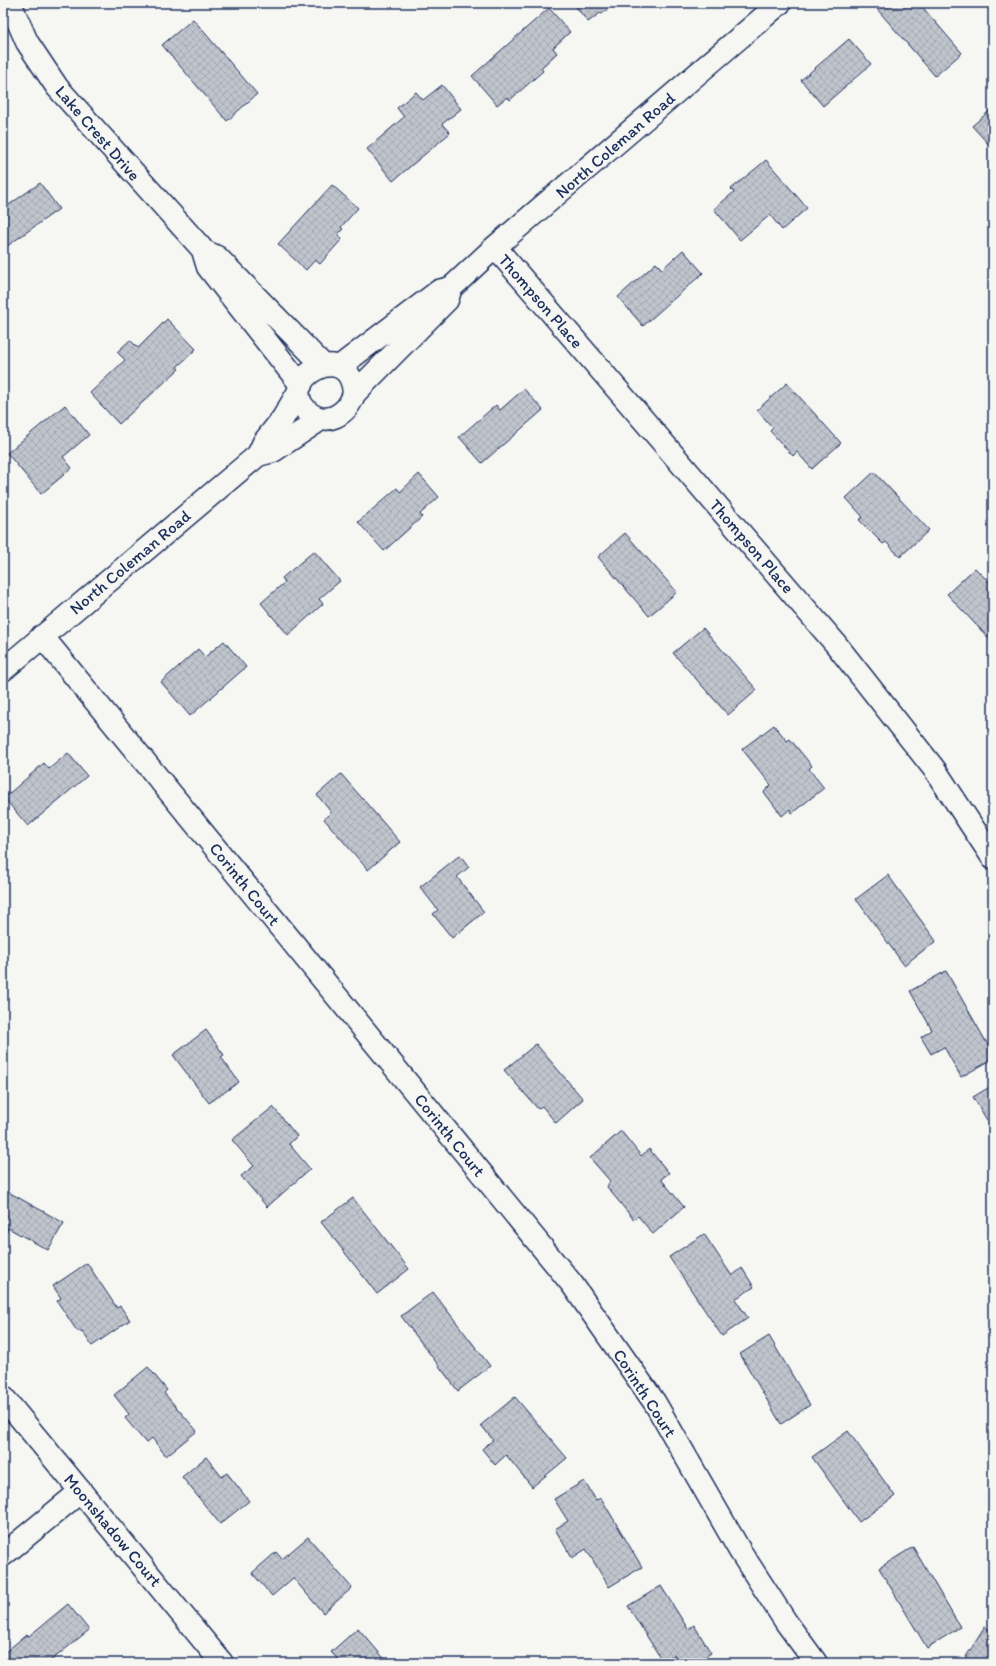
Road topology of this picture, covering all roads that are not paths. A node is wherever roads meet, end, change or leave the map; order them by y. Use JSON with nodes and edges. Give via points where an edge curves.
{"nodes":[{"id":1,"x":10,"y":3,"type":"edge"},
{"id":2,"x":780,"y":3,"type":"edge"},
{"id":3,"x":495,"y":247,"type":"junction"},
{"id":4,"x":204,"y":251,"type":"junction"},
{"id":5,"x":451,"y":288,"type":"junction"},
{"id":6,"x":331,"y":366,"type":"junction"},
{"id":7,"x":299,"y":389,"type":"junction"},
{"id":8,"x":354,"y":394,"type":"junction"},
{"id":9,"x":321,"y":419,"type":"junction"},
{"id":10,"x":258,"y":456,"type":"junction"},
{"id":11,"x":42,"y":636,"type":"junction"},
{"id":12,"x":3,"y":670,"type":"edge"},
{"id":13,"x":993,"y":858,"type":"edge"},
{"id":14,"x":3,"y":1397,"type":"edge"},
{"id":15,"x":81,"y":1491,"type":"junction"},
{"id":16,"x":3,"y":1555,"type":"edge"},
{"id":17,"x":222,"y":1663,"type":"edge"},
{"id":18,"x":816,"y":1663,"type":"edge"}],
"edges":[{"from":1,"to":4,"type":"street","name":"Lake Crest Drive","via":[[27,42],[57,87]]},
{"from":2,"to":3,"type":"street","name":"North Coleman Road"},
{"from":3,"to":5,"type":"street","name":"North Coleman Road"},
{"from":3,"to":13,"type":"street","name":"Thompson Place","via":[[835,643],[935,770]]},
{"from":4,"to":6,"type":"street","name":"Lake Crest Drive","via":[[217,257]]},
{"from":4,"to":7,"type":"street","name":"Lake Crest Drive","via":[[208,267]]},
{"from":5,"to":6,"type":"street","name":"North Coleman Road","via":[[439,291]]},
{"from":5,"to":8,"type":"street","name":"North Coleman Road","via":[[447,300]]},
{"from":6,"to":7,"type":"street","via":[[309,373]]},
{"from":6,"to":8,"type":"street","via":[[348,375],[353,384]]},
{"from":7,"to":9,"type":"street","via":[[300,402],[313,416]]},
{"from":7,"to":10,"type":"street","name":"North Coleman Road","via":[[283,418],[264,442]]},
{"from":8,"to":9,"type":"street","via":[[351,404],[341,414],[330,419]]},
{"from":9,"to":10,"type":"street","name":"North Coleman Road","via":[[273,451]]},
{"from":10,"to":11,"type":"street","name":"North Coleman Road"},
{"from":11,"to":12,"type":"street","name":"North Coleman Road"},
{"from":11,"to":18,"type":"street","name":"Corinth Court","via":[[572,1284],[655,1403],[740,1551]]},
{"from":14,"to":15,"type":"street","name":"Moonshadow Court"},
{"from":15,"to":16,"type":"street"},
{"from":15,"to":17,"type":"street","name":"Moonshadow Court"}]}
